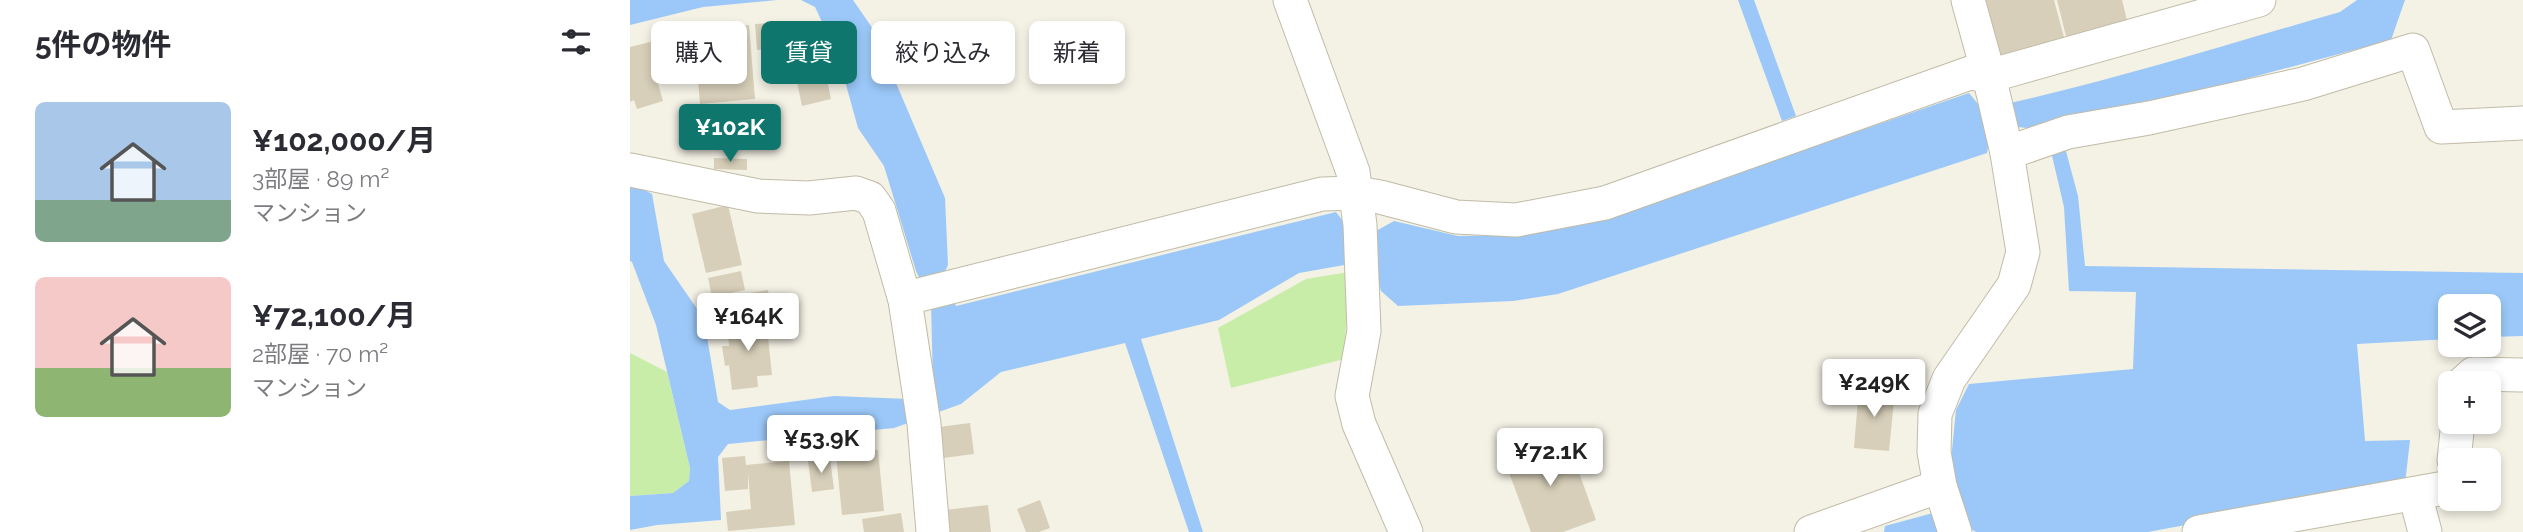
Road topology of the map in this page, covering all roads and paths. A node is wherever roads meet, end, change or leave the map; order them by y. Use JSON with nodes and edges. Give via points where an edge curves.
{"nodes":[{"id":1,"x":1290,"y":0,"type":"edge"},
{"id":2,"x":1968,"y":0,"type":"edge"},
{"id":3,"x":2259,"y":0,"type":"edge"},
{"id":4,"x":1992,"y":88,"type":"junction"},
{"id":5,"x":2523,"y":123,"type":"edge"},
{"id":6,"x":2005,"y":144,"type":"junction"},
{"id":7,"x":636,"y":170,"type":"edge"},
{"id":8,"x":1358,"y":209,"type":"junction"},
{"id":9,"x":912,"y":298,"type":"junction"},
{"id":10,"x":2501,"y":374,"type":"edge"},
{"id":11,"x":2523,"y":374,"type":"edge"},
{"id":12,"x":2438,"y":489,"type":"edge"},
{"id":13,"x":1942,"y":494,"type":"junction"},
{"id":14,"x":2415,"y":494,"type":"junction"},
{"id":15,"x":933,"y":532,"type":"edge"},
{"id":16,"x":1406,"y":532,"type":"edge"},
{"id":17,"x":1811,"y":532,"type":"edge"},
{"id":18,"x":1955,"y":532,"type":"edge"},
{"id":19,"x":2199,"y":532,"type":"edge"},
{"id":20,"x":2425,"y":532,"type":"edge"}],
"edges":[{"from":1,"to":8,"type":"street","via":[[1353,172]]},
{"from":2,"to":4,"type":"street"},
{"from":3,"to":4,"type":"street"},
{"from":4,"to":6,"type":"street"},
{"from":4,"to":8,"type":"street","via":[[1970,73],[1605,203],[1529,218],[1456,217],[1380,197]]},
{"from":5,"to":6,"type":"street","via":[[2441,127],[2413,50],[2303,84]]},
{"from":6,"to":13,"type":"street","via":[[2023,252],[2014,285],[1949,379],[1935,414],[1934,452]]},
{"from":7,"to":9,"type":"street","via":[[758,196],[808,198],[856,193],[870,198]]},
{"from":8,"to":9,"type":"street","via":[[1322,194]]},
{"from":8,"to":16,"type":"street","via":[[1364,331],[1352,396],[1359,424]]},
{"from":9,"to":15,"type":"street"},
{"from":10,"to":11,"type":"street"},
{"from":12,"to":14,"type":"street"},
{"from":13,"to":17,"type":"street"},
{"from":13,"to":18,"type":"street"},
{"from":14,"to":19,"type":"street"},
{"from":14,"to":20,"type":"street"}]}
